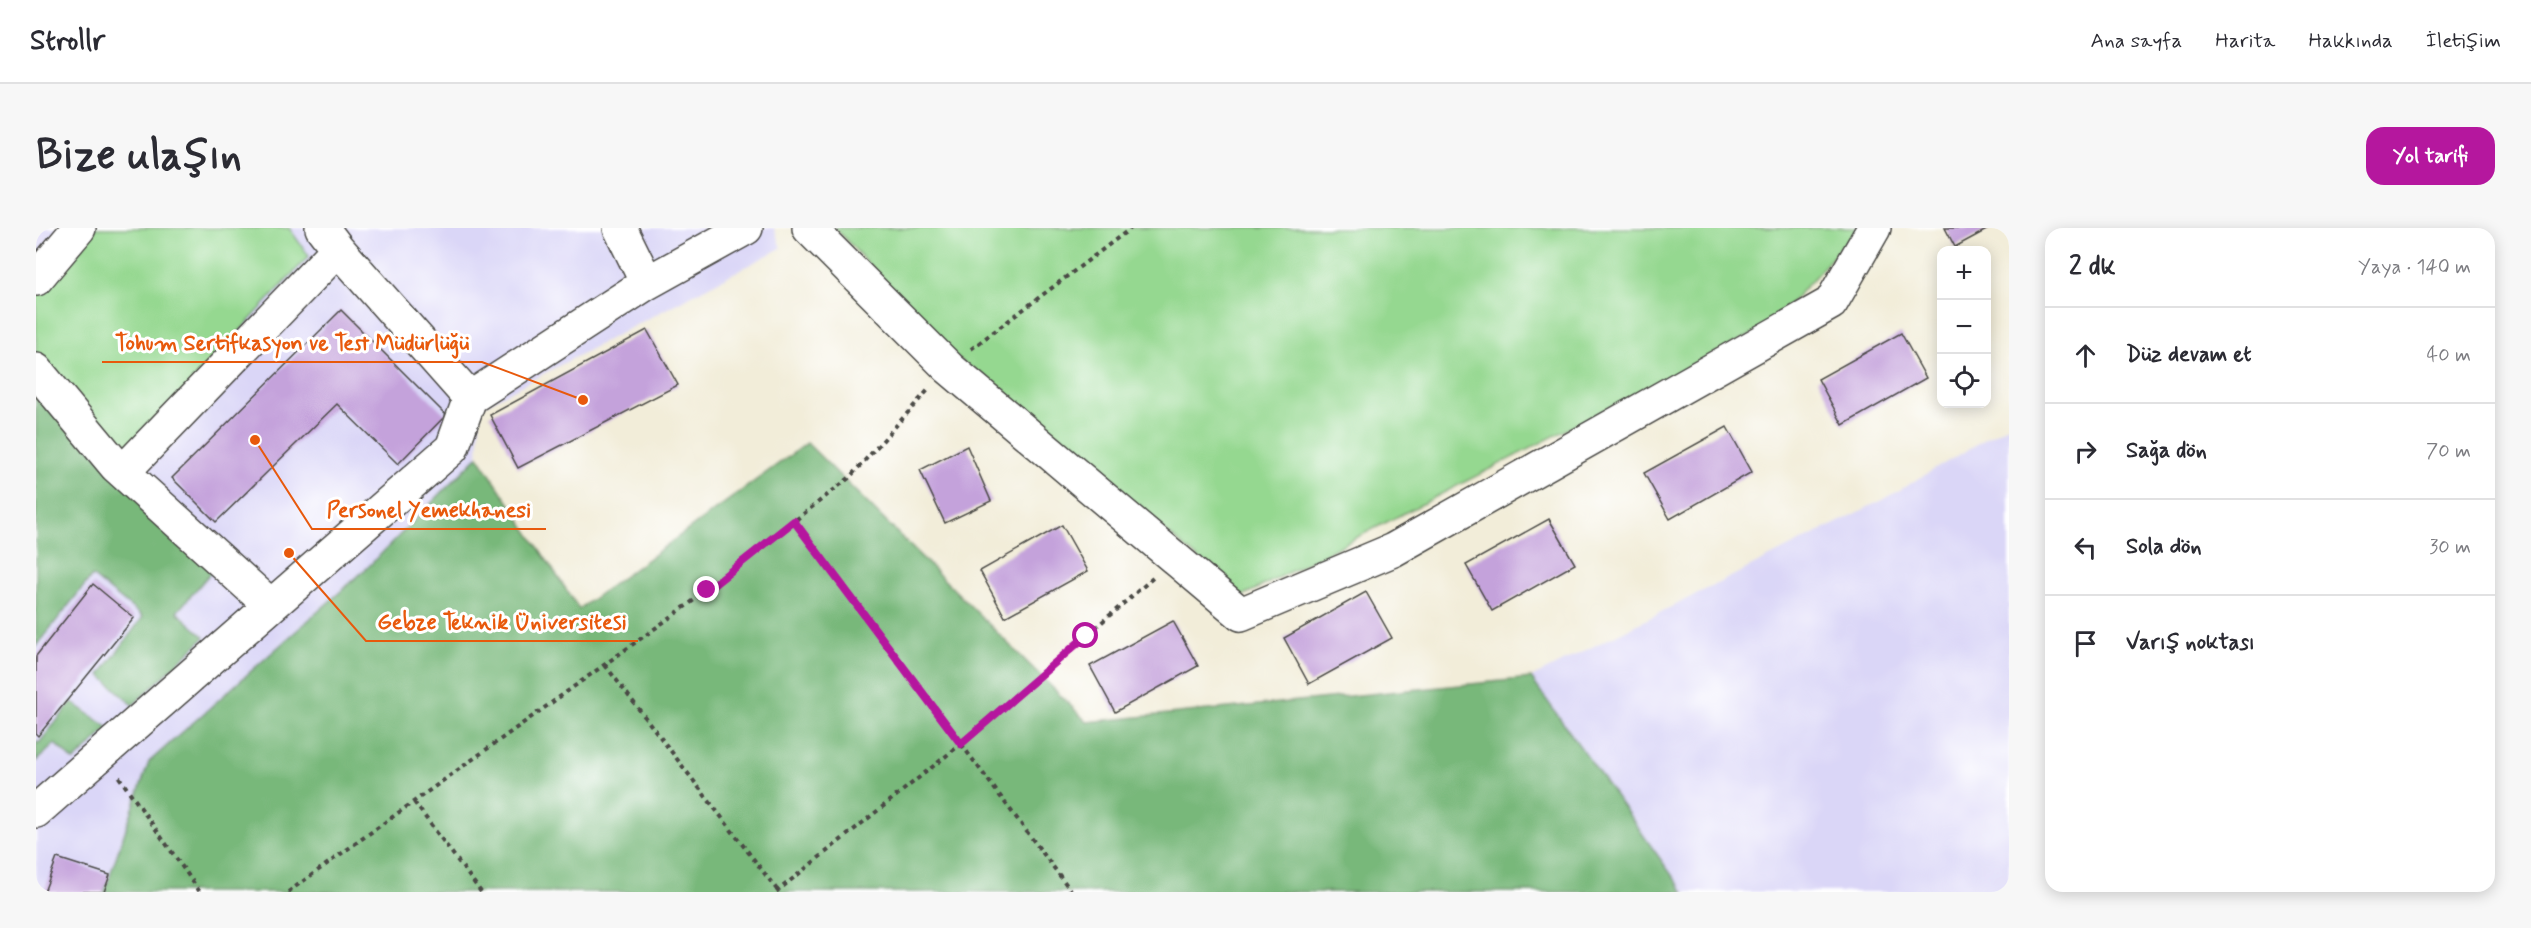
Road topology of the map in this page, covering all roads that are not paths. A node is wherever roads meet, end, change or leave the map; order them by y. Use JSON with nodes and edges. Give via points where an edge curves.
{"nodes":[{"id":1,"x":79,"y":228,"type":"edge"},
{"id":2,"x":620,"y":228,"type":"edge"},
{"id":3,"x":746,"y":228,"type":"edge"},
{"id":4,"x":809,"y":228,"type":"edge"},
{"id":5,"x":1874,"y":228,"type":"edge"},
{"id":6,"x":330,"y":238,"type":"edge"},
{"id":7,"x":36,"y":279,"type":"edge"},
{"id":8,"x":647,"y":283,"type":"junction"},
{"id":9,"x":36,"y":370,"type":"edge"},
{"id":10,"x":470,"y":398,"type":"junction"},
{"id":11,"x":123,"y":472,"type":"junction"},
{"id":12,"x":270,"y":605,"type":"junction"},
{"id":13,"x":36,"y":811,"type":"edge"}],
"edges":[{"from":1,"to":7,"type":"lane"},
{"from":2,"to":8,"type":"lane"},
{"from":3,"to":8,"type":"lane"},
{"from":4,"to":5,"type":"lane","via":[[949,368],[1241,614],[1392,550],[1831,303]]},
{"from":6,"to":10,"type":"lane"},
{"from":6,"to":11,"type":"lane"},
{"from":8,"to":10,"type":"lane"},
{"from":9,"to":11,"type":"lane"},
{"from":10,"to":12,"type":"lane","via":[[452,448]]},
{"from":11,"to":12,"type":"lane"},
{"from":12,"to":13,"type":"lane"}]}
